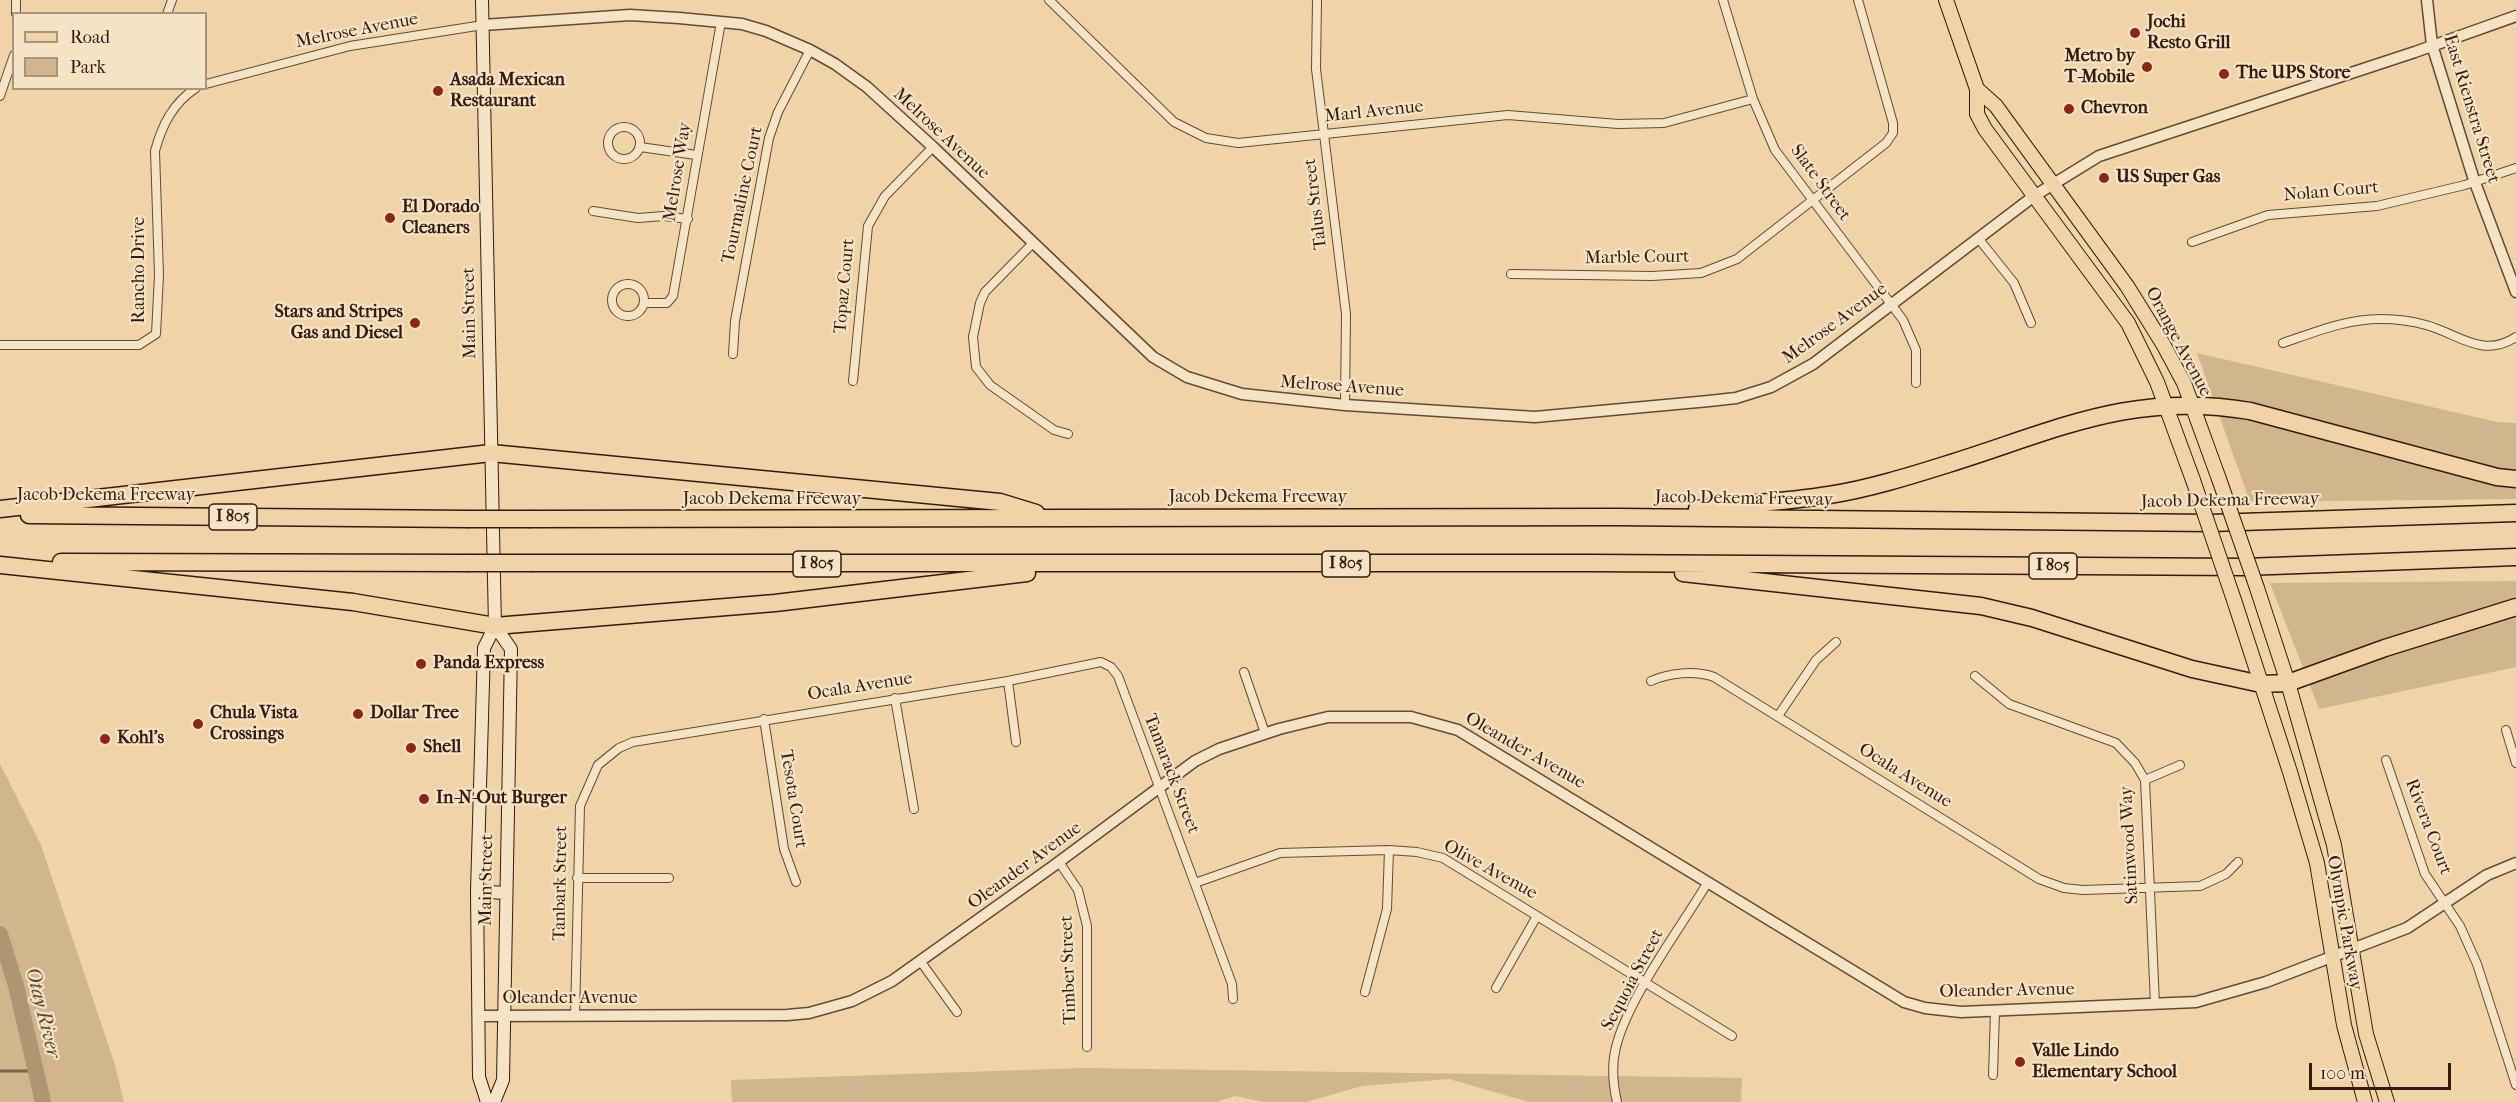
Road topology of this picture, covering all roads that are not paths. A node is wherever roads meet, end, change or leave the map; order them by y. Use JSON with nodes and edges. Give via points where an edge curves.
{"nodes":[{"id":1,"x":482,"y":0,"type":"edge"},
{"id":2,"x":1049,"y":0,"type":"edge"},
{"id":3,"x":1317,"y":0,"type":"edge"},
{"id":4,"x":1723,"y":0,"type":"edge"},
{"id":5,"x":1858,"y":0,"type":"edge"},
{"id":6,"x":1946,"y":0,"type":"edge"},
{"id":7,"x":2427,"y":0,"type":"edge"},
{"id":8,"x":2516,"y":15,"type":"edge"},
{"id":9,"x":721,"y":22,"type":"junction"},
{"id":10,"x":483,"y":25,"type":"junction"},
{"id":11,"x":2432,"y":45,"type":"junction"},
{"id":12,"x":810,"y":50,"type":"junction"},
{"id":13,"x":12,"y":61,"type":"edge"},
{"id":14,"x":207,"y":84,"type":"edge"},
{"id":15,"x":1977,"y":89,"type":"junction"},
{"id":16,"x":190,"y":90,"type":"edge"},
{"id":17,"x":0,"y":96,"type":"edge"},
{"id":18,"x":1754,"y":99,"type":"junction"},
{"id":19,"x":1324,"y":134,"type":"junction"},
{"id":20,"x":640,"y":147,"type":"dead end"},
{"id":21,"x":933,"y":147,"type":"junction"},
{"id":22,"x":696,"y":155,"type":"junction"},
{"id":23,"x":2516,"y":168,"type":"edge"},
{"id":24,"x":2474,"y":180,"type":"junction"},
{"id":25,"x":2052,"y":185,"type":"junction"},
{"id":26,"x":2034,"y":196,"type":"junction"},
{"id":27,"x":1811,"y":200,"type":"junction"},
{"id":28,"x":593,"y":211,"type":"dead end"},
{"id":29,"x":688,"y":219,"type":"junction"},
{"id":30,"x":1978,"y":238,"type":"junction"},
{"id":31,"x":2192,"y":242,"type":"dead end"},
{"id":32,"x":1033,"y":243,"type":"junction"},
{"id":33,"x":1511,"y":274,"type":"dead end"},
{"id":34,"x":2516,"y":292,"type":"edge"},
{"id":35,"x":644,"y":303,"type":"dead end"},
{"id":36,"x":1891,"y":304,"type":"junction"},
{"id":37,"x":2031,"y":323,"type":"dead end"},
{"id":38,"x":2516,"y":337,"type":"edge"},
{"id":39,"x":2283,"y":343,"type":"dead end"},
{"id":40,"x":0,"y":345,"type":"edge"},
{"id":41,"x":733,"y":354,"type":"dead end"},
{"id":42,"x":853,"y":381,"type":"dead end"},
{"id":43,"x":1916,"y":383,"type":"dead end"},
{"id":44,"x":2192,"y":404,"type":"junction"},
{"id":45,"x":1345,"y":405,"type":"junction"},
{"id":46,"x":2166,"y":405,"type":"junction"},
{"id":47,"x":1068,"y":434,"type":"dead end"},
{"id":48,"x":490,"y":453,"type":"junction"},
{"id":49,"x":2516,"y":479,"type":"edge"},
{"id":50,"x":0,"y":509,"type":"edge"},
{"id":51,"x":2516,"y":513,"type":"edge"},
{"id":52,"x":0,"y":515,"type":"edge"},
{"id":53,"x":1618,"y":517,"type":"junction"},
{"id":54,"x":1051,"y":518,"type":"junction"},
{"id":55,"x":2516,"y":557,"type":"edge"},
{"id":56,"x":0,"y":563,"type":"edge"},
{"id":57,"x":1590,"y":563,"type":"junction"},
{"id":58,"x":1102,"y":564,"type":"junction"},
{"id":59,"x":2516,"y":607,"type":"edge"},
{"id":60,"x":495,"y":626,"type":"junction"},
{"id":61,"x":1836,"y":642,"type":"dead end"},
{"id":62,"x":1244,"y":672,"type":"dead end"},
{"id":63,"x":1118,"y":676,"type":"joint"},
{"id":64,"x":1975,"y":676,"type":"dead end"},
{"id":65,"x":1008,"y":681,"type":"junction"},
{"id":66,"x":1651,"y":681,"type":"dead end"},
{"id":67,"x":2288,"y":683,"type":"junction"},
{"id":68,"x":2261,"y":684,"type":"junction"},
{"id":69,"x":895,"y":698,"type":"junction"},
{"id":70,"x":1778,"y":716,"type":"junction"},
{"id":71,"x":764,"y":719,"type":"junction"},
{"id":72,"x":2506,"y":730,"type":"dead end"},
{"id":73,"x":1265,"y":733,"type":"junction"},
{"id":74,"x":1016,"y":742,"type":"dead end"},
{"id":75,"x":606,"y":758,"type":"joint"},
{"id":76,"x":2386,"y":760,"type":"dead end"},
{"id":77,"x":2516,"y":763,"type":"edge"},
{"id":78,"x":2180,"y":765,"type":"dead end"},
{"id":79,"x":2145,"y":780,"type":"junction"},
{"id":80,"x":1158,"y":789,"type":"junction"},
{"id":81,"x":914,"y":809,"type":"dead end"},
{"id":82,"x":1389,"y":850,"type":"junction"},
{"id":83,"x":1059,"y":862,"type":"junction"},
{"id":84,"x":2238,"y":862,"type":"dead end"},
{"id":85,"x":2516,"y":863,"type":"edge"},
{"id":86,"x":577,"y":878,"type":"junction"},
{"id":87,"x":669,"y":878,"type":"dead end"},
{"id":88,"x":796,"y":882,"type":"dead end"},
{"id":89,"x":1708,"y":882,"type":"junction"},
{"id":90,"x":1195,"y":883,"type":"junction"},
{"id":91,"x":2149,"y":888,"type":"junction"},
{"id":92,"x":477,"y":891,"type":"junction"},
{"id":93,"x":504,"y":893,"type":"junction"},
{"id":94,"x":2445,"y":904,"type":"junction"},
{"id":95,"x":1538,"y":916,"type":"junction"},
{"id":96,"x":2351,"y":949,"type":"junction"},
{"id":97,"x":2333,"y":956,"type":"junction"},
{"id":98,"x":921,"y":962,"type":"junction"},
{"id":99,"x":1646,"y":983,"type":"junction"},
{"id":100,"x":1496,"y":988,"type":"dead end"},
{"id":101,"x":1365,"y":992,"type":"dead end"},
{"id":102,"x":1233,"y":999,"type":"dead end"},
{"id":103,"x":2155,"y":1004,"type":"junction"},
{"id":104,"x":1995,"y":1011,"type":"junction"},
{"id":105,"x":957,"y":1012,"type":"dead end"},
{"id":106,"x":479,"y":1016,"type":"junction"},
{"id":107,"x":503,"y":1016,"type":"junction"},
{"id":108,"x":575,"y":1016,"type":"junction"},
{"id":109,"x":1732,"y":1036,"type":"dead end"},
{"id":110,"x":1087,"y":1047,"type":"dead end"},
{"id":111,"x":1993,"y":1075,"type":"dead end"},
{"id":112,"x":2516,"y":1085,"type":"edge"},
{"id":113,"x":487,"y":1102,"type":"edge"},
{"id":114,"x":494,"y":1102,"type":"edge"},
{"id":115,"x":1617,"y":1102,"type":"edge"},
{"id":116,"x":2365,"y":1102,"type":"edge"},
{"id":117,"x":2387,"y":1102,"type":"edge"}],
"edges":[{"from":1,"to":10,"type":"main road","name":"Main Street"},
{"from":2,"to":19,"type":"street","name":"Marl Avenue","via":[[1174,122],[1198,134],[1238,143]]},
{"from":3,"to":19,"type":"street","name":"Talus Street","via":[[1316,69]]},
{"from":4,"to":18,"type":"street","name":"Slate Street"},
{"from":5,"to":27,"type":"street","name":"Marble Court","via":[[1893,133],[1886,143]]},
{"from":6,"to":15,"type":"main road","name":"Orange Avenue"},
{"from":7,"to":11,"type":"street","name":"East Rienstra Street"},
{"from":8,"to":11,"type":"street","name":"Melrose Avenue"},
{"from":9,"to":10,"type":"street","name":"Melrose Avenue","via":[[630,15]]},
{"from":9,"to":12,"type":"street","name":"Melrose Avenue","via":[[766,31]]},
{"from":9,"to":22,"type":"street","name":"Melrose Way"},
{"from":10,"to":14,"type":"street","name":"Melrose Avenue","via":[[350,46]]},
{"from":10,"to":48,"type":"main road","name":"Main Street"},
{"from":11,"to":24,"type":"street","name":"East Rienstra Street"},
{"from":11,"to":25,"type":"street","name":"Melrose Avenue","via":[[2099,156]]},
{"from":12,"to":21,"type":"street","name":"Melrose Avenue","via":[[859,81]]},
{"from":12,"to":41,"type":"street","name":"Tourmaline Court","via":[[769,138],[735,321]]},
{"from":13,"to":17,"type":"street"},
{"from":15,"to":25,"type":"main road","name":"Orange Avenue","via":[[1996,106]]},
{"from":15,"to":26,"type":"main road","name":"Orange Avenue","via":[[1977,114]]},
{"from":16,"to":40,"type":"street","name":"Rancho Drive","via":[[172,110],[155,151],[159,275],[156,334],[139,345]]},
{"from":18,"to":19,"type":"street","name":"Marl Avenue","via":[[1664,123],[1618,124],[1508,115]]},
{"from":18,"to":27,"type":"street","name":"Slate Street","via":[[1780,158]]},
{"from":19,"to":45,"type":"street","name":"Talus Street","via":[[1346,314]]},
{"from":20,"to":22,"type":"street"},
{"from":21,"to":32,"type":"street","name":"Melrose Avenue"},
{"from":21,"to":42,"type":"street","name":"Topaz Court","via":[[885,196],[868,226]]},
{"from":22,"to":29,"type":"street","name":"Melrose Way"},
{"from":23,"to":24,"type":"street","name":"Nolan Court"},
{"from":24,"to":31,"type":"street","name":"Nolan Court","via":[[2377,206],[2268,215]]},
{"from":24,"to":34,"type":"street","name":"East Rienstra Street"},
{"from":25,"to":26,"type":"street","name":"Melrose Avenue"},
{"from":25,"to":44,"type":"main road","name":"Orange Avenue","via":[[2127,286],[2163,344]]},
{"from":26,"to":30,"type":"street","name":"Melrose Avenue"},
{"from":26,"to":46,"type":"main road","name":"Orange Avenue","via":[[2128,323]]},
{"from":27,"to":33,"type":"street","name":"Marble Court","via":[[1737,259],[1701,273]]},
{"from":27,"to":36,"type":"street","name":"Slate Street"},
{"from":28,"to":29,"type":"street","via":[[638,218]]},
{"from":29,"to":35,"type":"street","name":"Melrose Way","via":[[673,296],[668,303]]},
{"from":30,"to":36,"type":"street","name":"Melrose Avenue"},
{"from":30,"to":37,"type":"street","via":[[2014,283]]},
{"from":32,"to":45,"type":"street","name":"Melrose Avenue","via":[[1153,357],[1179,373],[1242,394]]},
{"from":32,"to":47,"type":"street","via":[[982,297],[973,337],[976,367],[998,392],[1054,430]]},
{"from":36,"to":43,"type":"street","name":"Slate Street","via":[[1916,350]]},
{"from":36,"to":45,"type":"street","name":"Melrose Avenue","via":[[1793,377],[1736,398],[1535,417]]},
{"from":38,"to":39,"type":"street","via":[[2485,348],[2426,325],[2381,319],[2340,323]]},
{"from":44,"to":46,"type":"highway"},
{"from":44,"to":49,"type":"highway","via":[[2250,411]]},
{"from":44,"to":67,"type":"main road","name":"Orange Avenue","bridge":true},
{"from":46,"to":53,"type":"highway","via":[[2077,421],[1948,464],[1830,495]]},
{"from":46,"to":68,"type":"main road","name":"Orange Avenue","bridge":true},
{"from":48,"to":50,"type":"highway"},
{"from":48,"to":54,"type":"highway","via":[[1000,502]]},
{"from":48,"to":60,"type":"main road","name":"Main Street"},
{"from":51,"to":53,"type":"highway","name":"Jacob Dekema Freeway","number":"I 805","via":[[2211,523]]},
{"from":52,"to":54,"type":"highway","name":"Jacob Dekema Freeway","number":"I 805","bridge":true},
{"from":53,"to":54,"type":"highway","name":"Jacob Dekema Freeway","number":"I 805"},
{"from":55,"to":57,"type":"highway","number":"I 805","via":[[2245,567]]},
{"from":56,"to":58,"type":"highway","number":"I 805","bridge":true},
{"from":56,"to":60,"type":"highway","via":[[353,602]]},
{"from":57,"to":58,"type":"highway","number":"I 805"},
{"from":57,"to":68,"type":"highway","via":[[1981,606],[2032,618],[2192,669]]},
{"from":58,"to":60,"type":"highway","via":[[775,603]]},
{"from":59,"to":67,"type":"highway"},
{"from":60,"to":92,"type":"main road","name":"Main Street","via":[[484,648]]},
{"from":60,"to":93,"type":"main road","name":"Main Street","via":[[511,649]]},
{"from":61,"to":70,"type":"street","via":[[1816,660]]},
{"from":62,"to":73,"type":"street"},
{"from":63,"to":65,"type":"street","name":"Ocala Avenue","via":[[1111,666],[1101,662]]},
{"from":63,"to":80,"type":"street","name":"Tamarack Street"},
{"from":64,"to":79,"type":"street","name":"Satinwood Way","via":[[2009,704],[2116,743]]},
{"from":65,"to":69,"type":"street","name":"Ocala Avenue"},
{"from":65,"to":74,"type":"street"},
{"from":66,"to":70,"type":"street","name":"Ocala Avenue","via":[[1666,674],[1706,674]]},
{"from":67,"to":68,"type":"highway"},
{"from":67,"to":96,"type":"main road","name":"Olympic Parkway","via":[[2334,845]]},
{"from":68,"to":97,"type":"main road","name":"Olympic Parkway","via":[[2317,862]]},
{"from":69,"to":71,"type":"street","name":"Ocala Avenue"},
{"from":69,"to":81,"type":"street"},
{"from":70,"to":91,"type":"street","name":"Ocala Avenue","via":[[2039,879],[2064,888]]},
{"from":71,"to":75,"type":"street","name":"Ocala Avenue","via":[[633,742]]},
{"from":71,"to":88,"type":"street","name":"Tesota Court","via":[[784,849]]},
{"from":72,"to":77,"type":"street"},
{"from":73,"to":80,"type":"street","name":"Oleander Avenue","via":[[1195,761]]},
{"from":73,"to":89,"type":"street","name":"Oleander Avenue","via":[[1328,717],[1411,717],[1433,721],[1501,754]]},
{"from":75,"to":86,"type":"street","name":"Tanbark Street","via":[[598,765],[580,806]]},
{"from":76,"to":94,"type":"street","name":"Rivera Court","via":[[2425,874]]},
{"from":78,"to":79,"type":"street"},
{"from":79,"to":91,"type":"street","name":"Satinwood Way"},
{"from":80,"to":83,"type":"street","name":"Oleander Avenue"},
{"from":80,"to":90,"type":"street","name":"Tamarack Street"},
{"from":82,"to":90,"type":"street","name":"Olive Avenue","via":[[1280,853]]},
{"from":82,"to":95,"type":"street","name":"Olive Avenue","via":[[1443,858]]},
{"from":82,"to":101,"type":"street","via":[[1387,909]]},
{"from":83,"to":98,"type":"street","name":"Oleander Avenue"},
{"from":83,"to":110,"type":"street","name":"Timber Street","via":[[1077,890],[1087,926]]},
{"from":84,"to":91,"type":"street","name":"Ocala Avenue","via":[[2226,874],[2200,886]]},
{"from":85,"to":94,"type":"street","name":"Oleander Avenue","via":[[2487,875]]},
{"from":86,"to":87,"type":"street"},
{"from":86,"to":108,"type":"street","name":"Tanbark Street"},
{"from":89,"to":99,"type":"street","name":"Sequoia Street"},
{"from":89,"to":104,"type":"street","name":"Oleander Avenue","via":[[1904,1002],[1960,1012]]},
{"from":90,"to":102,"type":"street","name":"Tamarack Street","via":[[1232,984]]},
{"from":91,"to":103,"type":"street","name":"Satinwood Way"},
{"from":92,"to":93,"type":"main road"},
{"from":92,"to":106,"type":"main road","name":"Main Street"},
{"from":93,"to":107,"type":"main road","name":"Main Street"},
{"from":94,"to":96,"type":"street","name":"Oleander Avenue","via":[[2407,928]]},
{"from":94,"to":112,"type":"street","name":"Rivera Court","via":[[2477,964]]},
{"from":95,"to":99,"type":"street","name":"Olive Avenue"},
{"from":95,"to":100,"type":"street"},
{"from":96,"to":97,"type":"street","name":"Oleander Avenue"},
{"from":96,"to":117,"type":"main road","name":"Olympic Parkway","via":[[2366,1034]]},
{"from":97,"to":103,"type":"street","name":"Oleander Avenue","via":[[2216,999]]},
{"from":97,"to":116,"type":"main road","name":"Olympic Parkway","via":[[2344,1025]]},
{"from":98,"to":105,"type":"street"},
{"from":98,"to":108,"type":"street","name":"Oleander Avenue","via":[[872,993],[809,1013]]},
{"from":99,"to":109,"type":"street","name":"Olive Avenue"},
{"from":99,"to":115,"type":"street","name":"Sequoia Street","via":[[1623,1024],[1615,1049],[1613,1083]]},
{"from":103,"to":104,"type":"street","name":"Oleander Avenue"},
{"from":104,"to":111,"type":"street"},
{"from":106,"to":107,"type":"street","name":"Oleander Avenue"},
{"from":106,"to":113,"type":"main road","name":"Main Street","via":[[479,1077]]},
{"from":107,"to":108,"type":"street","name":"Oleander Avenue"},
{"from":107,"to":114,"type":"main road","name":"Main Street","via":[[503,1080]]}]}
